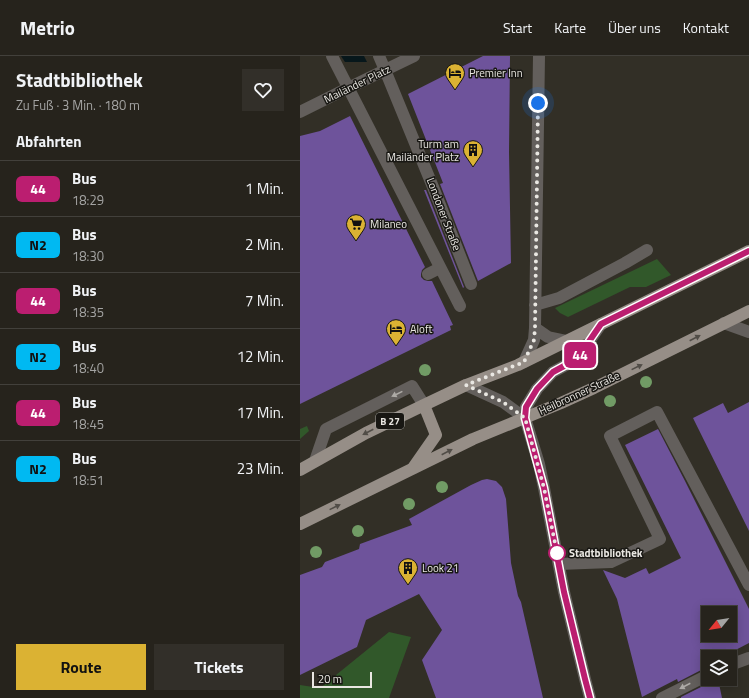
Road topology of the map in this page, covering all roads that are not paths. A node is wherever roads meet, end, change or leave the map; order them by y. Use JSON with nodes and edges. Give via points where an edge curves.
{"nodes":[{"id":1,"x":332,"y":56,"type":"edge"},
{"id":2,"x":379,"y":56,"type":"edge"},
{"id":3,"x":414,"y":56,"type":"edge"},
{"id":4,"x":539,"y":56,"type":"edge"},
{"id":5,"x":385,"y":70,"type":"junction"},
{"id":6,"x":348,"y":88,"type":"junction"},
{"id":7,"x":300,"y":112,"type":"edge"},
{"id":8,"x":647,"y":250,"type":"dead end"},
{"id":9,"x":749,"y":251,"type":"edge"},
{"id":10,"x":440,"y":268,"type":"junction"},
{"id":11,"x":428,"y":274,"type":"dead end"},
{"id":12,"x":471,"y":284,"type":"dead end"},
{"id":13,"x":535,"y":305,"type":"junction"},
{"id":14,"x":460,"y":306,"type":"dead end"},
{"id":15,"x":749,"y":311,"type":"edge"},
{"id":16,"x":724,"y":323,"type":"junction"},
{"id":17,"x":601,"y":324,"type":"junction"},
{"id":18,"x":535,"y":328,"type":"junction"},
{"id":19,"x":749,"y":332,"type":"edge"},
{"id":20,"x":567,"y":341,"type":"junction"},
{"id":21,"x":524,"y":362,"type":"junction"},
{"id":22,"x":466,"y":385,"type":"junction"},
{"id":23,"x":424,"y":405,"type":"junction"},
{"id":24,"x":525,"y":418,"type":"junction"},
{"id":25,"x":315,"y":461,"type":"junction"},
{"id":26,"x":413,"y":469,"type":"junction"},
{"id":27,"x":300,"y":470,"type":"edge"},
{"id":28,"x":300,"y":524,"type":"edge"},
{"id":29,"x":559,"y":564,"type":"junction"},
{"id":30,"x":749,"y":585,"type":"edge"},
{"id":31,"x":749,"y":658,"type":"edge"},
{"id":32,"x":737,"y":662,"type":"edge"},
{"id":33,"x":701,"y":678,"type":"edge"},
{"id":34,"x":590,"y":698,"type":"edge"},
{"id":35,"x":662,"y":698,"type":"edge"}],
"edges":[{"from":1,"to":6,"type":"street"},
{"from":2,"to":5,"type":"street","name":"Londoner Straße"},
{"from":3,"to":5,"type":"street","name":"Mailänder Platz"},
{"from":4,"to":13,"type":"street"},
{"from":5,"to":6,"type":"street","name":"Mailänder Platz"},
{"from":5,"to":12,"type":"street","name":"Londoner Straße"},
{"from":6,"to":7,"type":"street","name":"Mailänder Platz"},
{"from":6,"to":10,"type":"street"},
{"from":8,"to":13,"type":"street","via":[[559,298]]},
{"from":9,"to":17,"type":"main road","number":"B 27"},
{"from":10,"to":11,"type":"street"},
{"from":10,"to":14,"type":"street"},
{"from":13,"to":18,"type":"street"},
{"from":15,"to":16,"type":"main road","name":"Heilbronner Straße"},
{"from":16,"to":19,"type":"street"},
{"from":24,"to":16,"type":"main road","name":"Heilbronner Straße","one_way":true,"via":[[594,388]]},
{"from":17,"to":20,"type":"main road","number":"B 27"},
{"from":17,"to":24,"type":"street","via":[[577,359],[553,372],[537,389],[526,407]]},
{"from":18,"to":20,"type":"street","via":[[548,337]]},
{"from":18,"to":21,"type":"street","via":[[534,340]]},
{"from":20,"to":21,"type":"main road","number":"B 27"},
{"from":21,"to":22,"type":"main road","number":"B 27"},
{"from":22,"to":23,"type":"main road","number":"B 27"},
{"from":22,"to":24,"type":"street","via":[[503,402]]},
{"from":23,"to":25,"type":"main road","number":"B 27","one_way":true},
{"from":23,"to":25,"type":"street","one_way":true,"via":[[412,386],[326,429]]},
{"from":23,"to":26,"type":"main road","via":[[436,435]]},
{"from":26,"to":24,"type":"main road","name":"Heilbronner Straße","one_way":true,"via":[[473,439]]},
{"from":24,"to":29,"type":"street","via":[[544,488]]},
{"from":25,"to":27,"type":"main road","number":"B 27"},
{"from":28,"to":26,"type":"main road","name":"Heilbronner Straße","one_way":true},
{"from":29,"to":30,"type":"street","via":[[611,562],[660,539],[610,436],[657,412]]},
{"from":29,"to":34,"type":"street"},
{"from":31,"to":32,"type":"street"},
{"from":33,"to":35,"type":"street","one_way":true}]}
